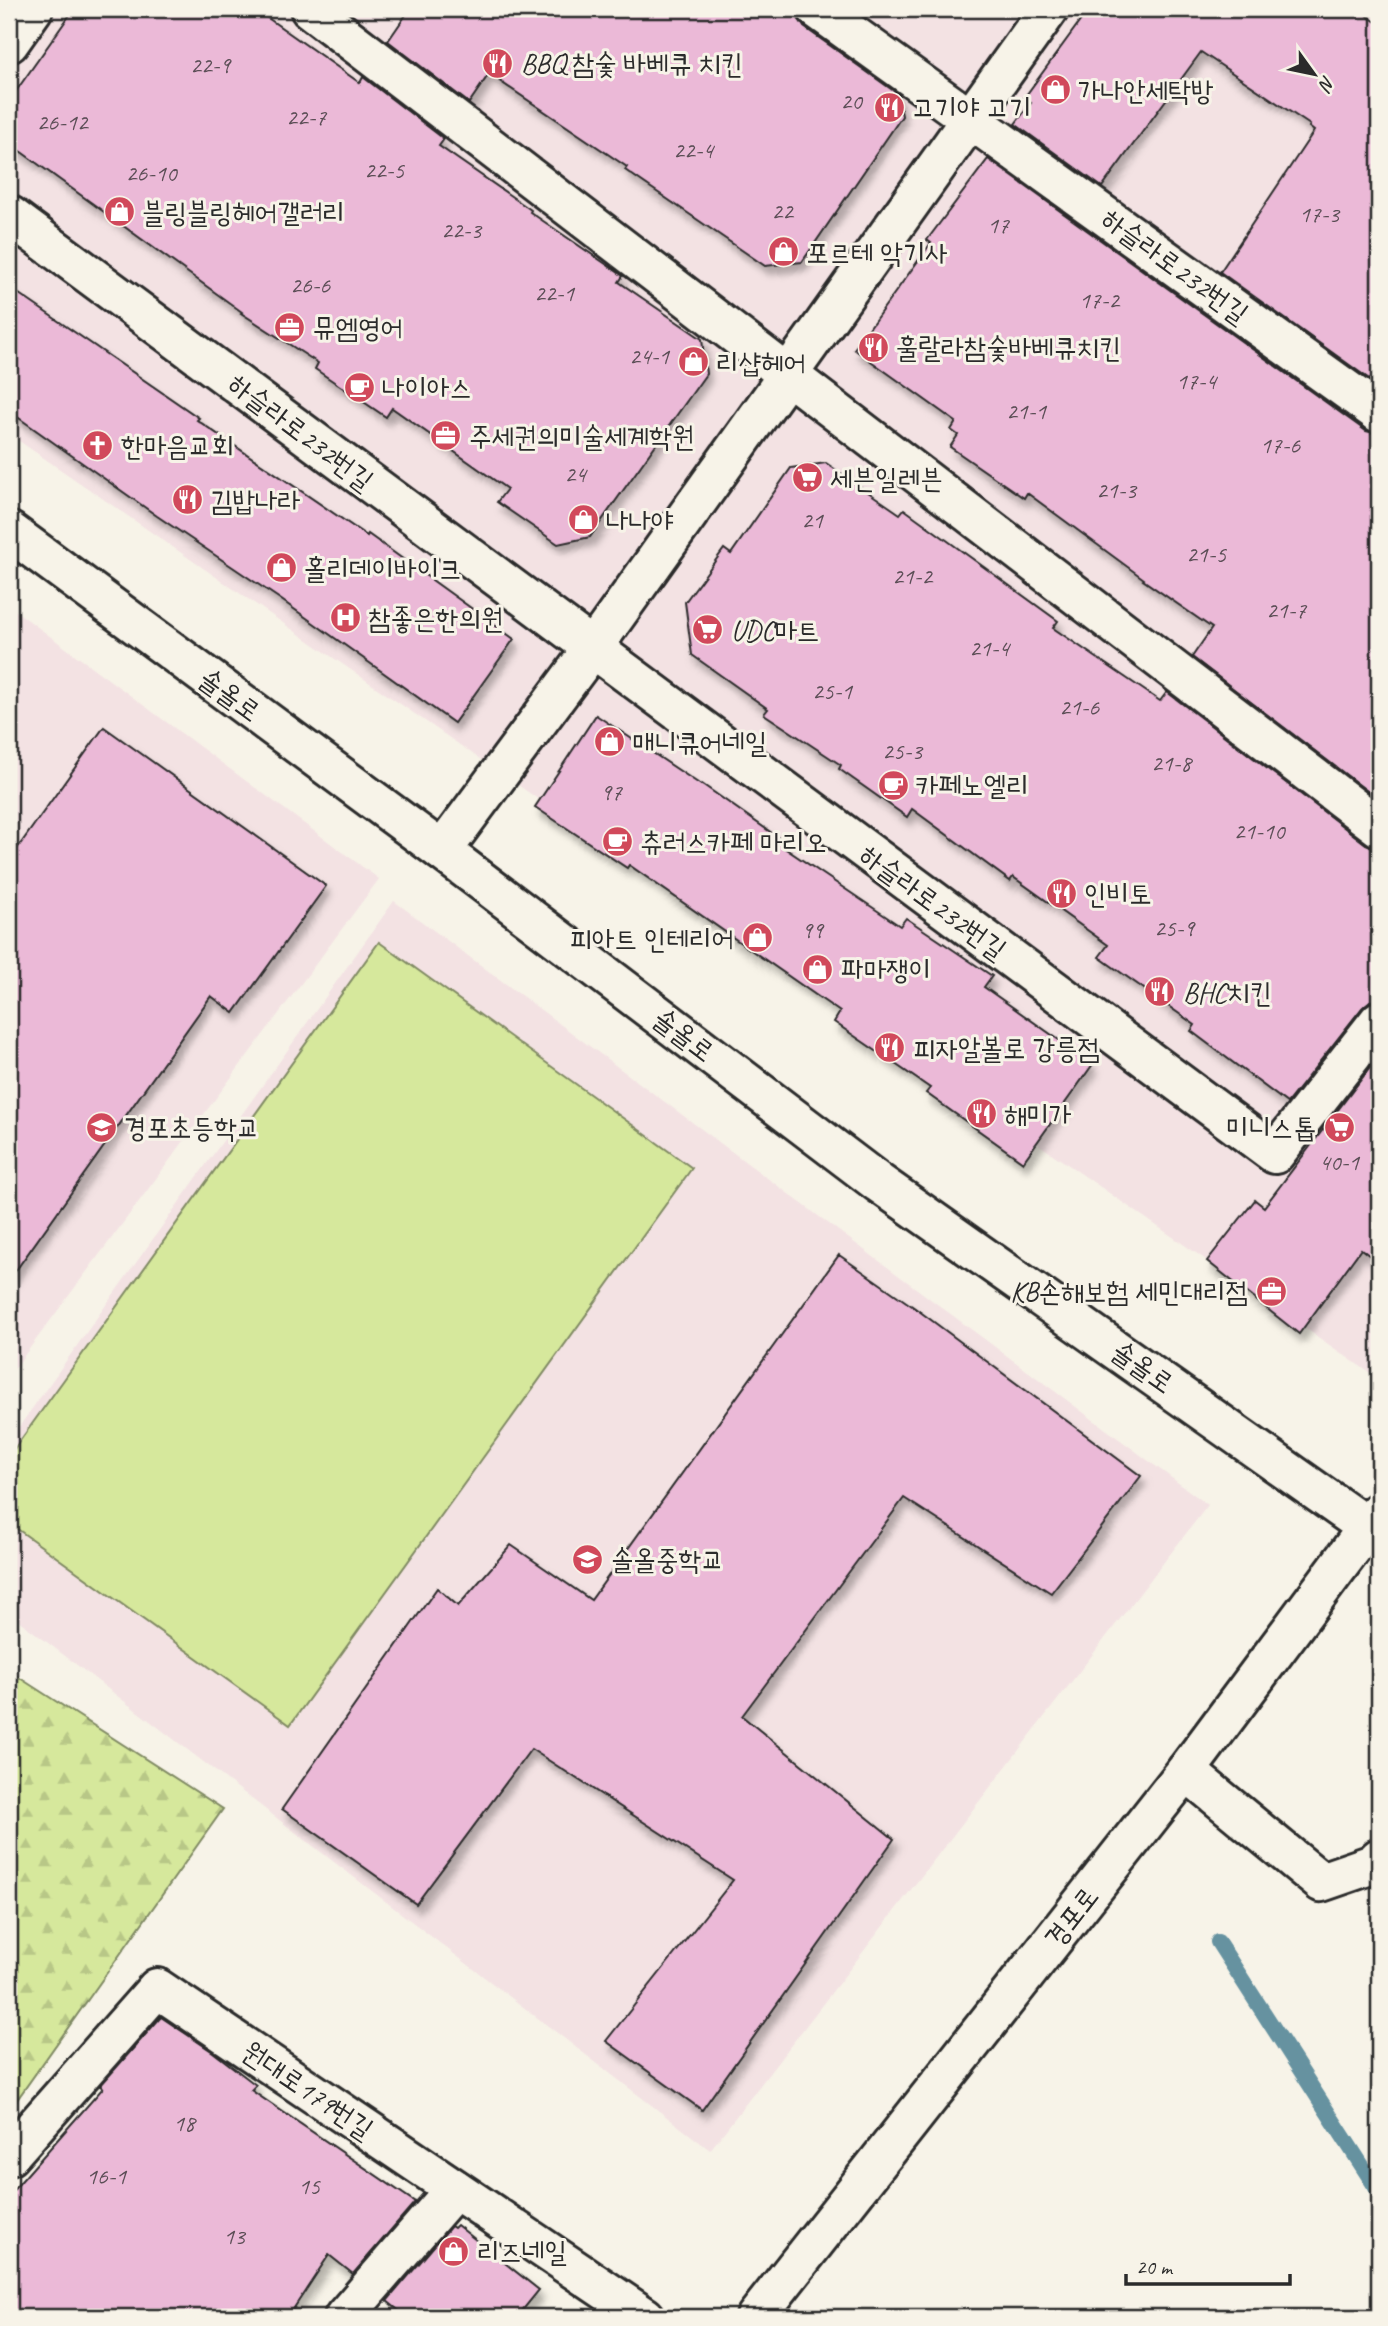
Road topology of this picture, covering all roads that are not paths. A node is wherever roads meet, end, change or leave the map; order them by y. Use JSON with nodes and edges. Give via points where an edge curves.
{"nodes":[{"id":1,"x":33,"y":9,"type":"edge"},
{"id":2,"x":310,"y":9,"type":"edge"},
{"id":3,"x":817,"y":9,"type":"edge"},
{"id":4,"x":1049,"y":9,"type":"edge"},
{"id":5,"x":9,"y":43,"type":"edge"},
{"id":6,"x":970,"y":119,"type":"junction"},
{"id":7,"x":9,"y":215,"type":"edge"},
{"id":8,"x":788,"y":375,"type":"junction"},
{"id":9,"x":1379,"y":413,"type":"edge"},
{"id":10,"x":9,"y":531,"type":"edge"},
{"id":11,"x":592,"y":649,"type":"junction"},
{"id":12,"x":1379,"y":827,"type":"edge"},
{"id":13,"x":442,"y":851,"type":"junction"},
{"id":14,"x":1379,"y":1021,"type":"edge"},
{"id":15,"x":1373,"y":1519,"type":"edge"},
{"id":16,"x":1186,"y":1771,"type":"junction"},
{"id":17,"x":1379,"y":1858,"type":"edge"},
{"id":18,"x":9,"y":2156,"type":"edge"},
{"id":19,"x":455,"y":2189,"type":"junction"},
{"id":20,"x":344,"y":2317,"type":"edge"},
{"id":21,"x":645,"y":2317,"type":"edge"},
{"id":22,"x":756,"y":2317,"type":"edge"}],
"edges":[{"from":1,"to":5,"type":"street"},
{"from":2,"to":8,"type":"street"},
{"from":3,"to":6,"type":"street","name":"하슬라로232번길"},
{"from":4,"to":6,"type":"street"},
{"from":6,"to":8,"type":"street"},
{"from":6,"to":9,"type":"street","name":"하슬라로232번길"},
{"from":7,"to":11,"type":"street","name":"하슬라로232번길"},
{"from":8,"to":11,"type":"street"},
{"from":8,"to":12,"type":"street"},
{"from":10,"to":13,"type":"street","name":"솔올로"},
{"from":11,"to":13,"type":"street"},
{"from":11,"to":14,"type":"street","name":"하슬라로232번길","via":[[1275,1154]]},
{"from":13,"to":15,"type":"street","name":"솔올로","via":[[879,1182]]},
{"from":15,"to":16,"type":"street","name":"경포로"},
{"from":16,"to":17,"type":"street","via":[[1321,1882]]},
{"from":16,"to":22,"type":"street","name":"경포로"},
{"from":18,"to":19,"type":"street","name":"원대로179번길","via":[[157,1988]]},
{"from":19,"to":20,"type":"street"},
{"from":19,"to":21,"type":"street","name":"원대로179번길"}]}
